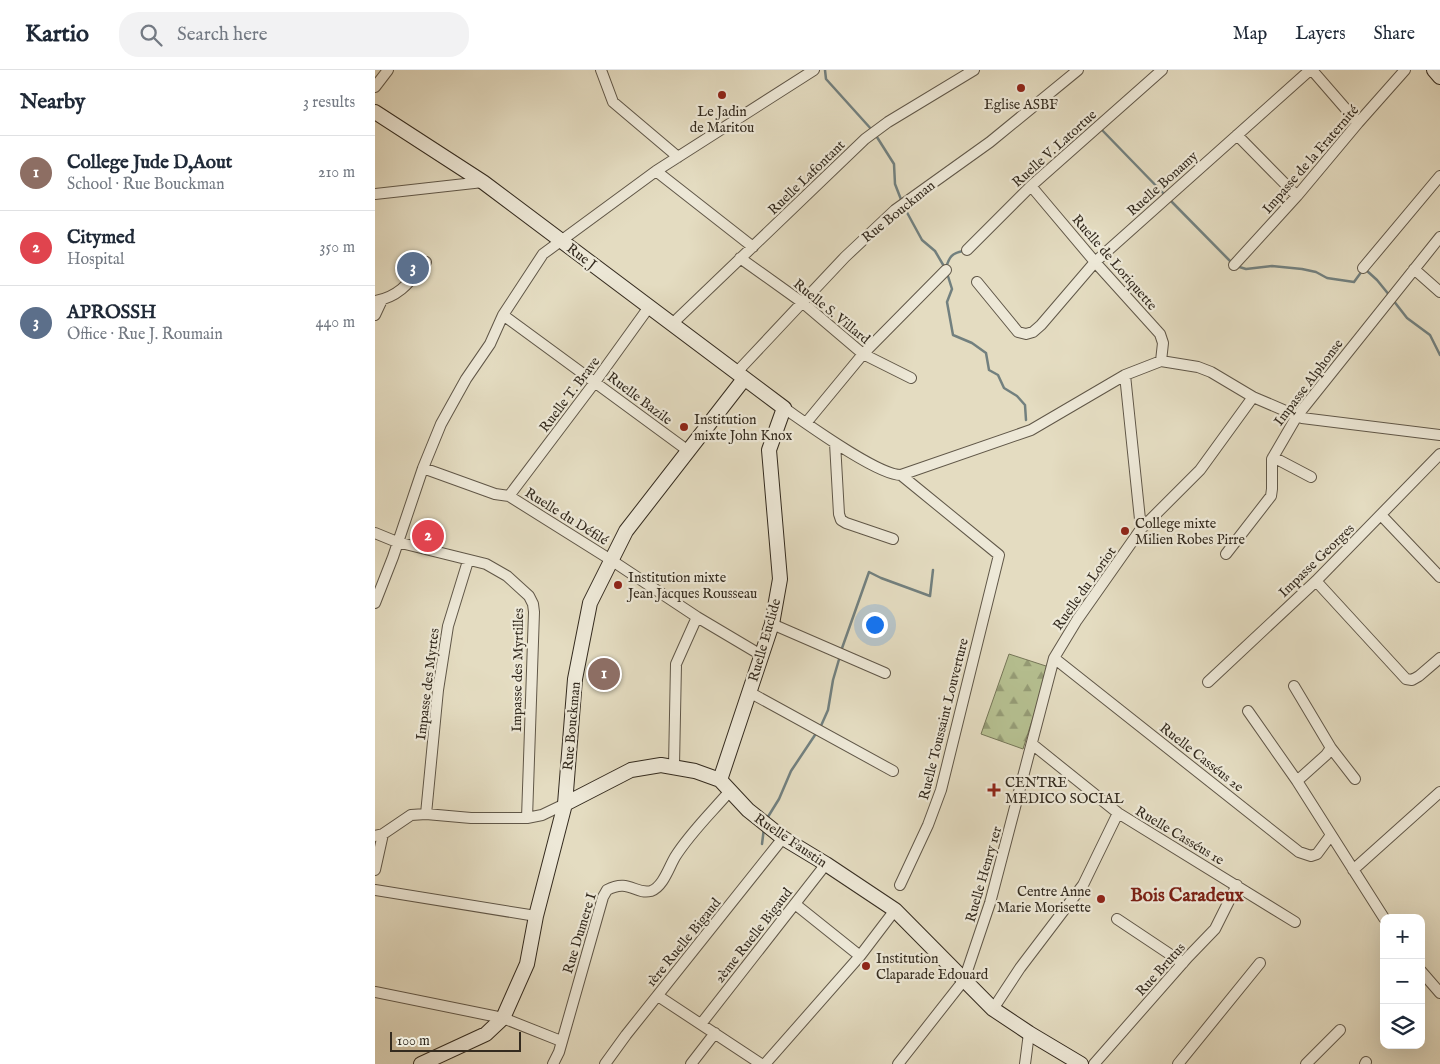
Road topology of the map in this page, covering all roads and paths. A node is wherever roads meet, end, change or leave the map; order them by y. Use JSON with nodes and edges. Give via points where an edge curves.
{"nodes":[{"id":1,"x":388,"y":70,"type":"edge"},
{"id":2,"x":601,"y":70,"type":"edge"},
{"id":3,"x":974,"y":70,"type":"edge"},
{"id":4,"x":1078,"y":70,"type":"edge"},
{"id":5,"x":1162,"y":70,"type":"edge"},
{"id":6,"x":1311,"y":70,"type":"edge"},
{"id":7,"x":1405,"y":70,"type":"edge"},
{"id":8,"x":1434,"y":70,"type":"edge"},
{"id":9,"x":812,"y":71,"type":"edge"},
{"id":10,"x":1440,"y":76,"type":"edge"},
{"id":11,"x":375,"y":87,"type":"edge"},
{"id":12,"x":375,"y":112,"type":"edge"},
{"id":13,"x":1358,"y":122,"type":"junction"},
{"id":14,"x":1237,"y":135,"type":"junction"},
{"id":15,"x":678,"y":156,"type":"junction"},
{"id":16,"x":656,"y":171,"type":"junction"},
{"id":17,"x":1440,"y":176,"type":"edge"},
{"id":18,"x":483,"y":182,"type":"junction"},
{"id":19,"x":1031,"y":186,"type":"junction"},
{"id":20,"x":375,"y":194,"type":"edge"},
{"id":21,"x":1297,"y":196,"type":"junction"},
{"id":22,"x":1440,"y":237,"type":"edge"},
{"id":23,"x":560,"y":240,"type":"junction"},
{"id":24,"x":753,"y":247,"type":"junction"},
{"id":25,"x":967,"y":250,"type":"dead end"},
{"id":26,"x":740,"y":258,"type":"junction"},
{"id":27,"x":425,"y":262,"type":"dead end"},
{"id":28,"x":1095,"y":262,"type":"junction"},
{"id":29,"x":1234,"y":265,"type":"dead end"},
{"id":30,"x":1363,"y":268,"type":"dead end"},
{"id":31,"x":1414,"y":269,"type":"junction"},
{"id":32,"x":946,"y":270,"type":"dead end"},
{"id":33,"x":977,"y":282,"type":"dead end"},
{"id":34,"x":1440,"y":292,"type":"edge"},
{"id":35,"x":379,"y":301,"type":"edge"},
{"id":36,"x":803,"y":303,"type":"junction"},
{"id":37,"x":649,"y":307,"type":"junction"},
{"id":38,"x":375,"y":315,"type":"edge"},
{"id":39,"x":503,"y":315,"type":"junction"},
{"id":40,"x":672,"y":324,"type":"junction"},
{"id":41,"x":863,"y":354,"type":"junction"},
{"id":42,"x":1161,"y":361,"type":"junction"},
{"id":43,"x":1125,"y":375,"type":"junction"},
{"id":44,"x":740,"y":376,"type":"junction"},
{"id":45,"x":911,"y":378,"type":"dead end"},
{"id":46,"x":595,"y":382,"type":"junction"},
{"id":47,"x":1253,"y":397,"type":"junction"},
{"id":48,"x":784,"y":408,"type":"junction"},
{"id":49,"x":1299,"y":417,"type":"junction"},
{"id":50,"x":806,"y":423,"type":"junction"},
{"id":51,"x":1440,"y":435,"type":"edge"},
{"id":52,"x":835,"y":443,"type":"junction"},
{"id":53,"x":687,"y":450,"type":"junction"},
{"id":54,"x":1440,"y":454,"type":"edge"},
{"id":55,"x":1273,"y":457,"type":"junction"},
{"id":56,"x":423,"y":468,"type":"junction"},
{"id":57,"x":901,"y":475,"type":"junction"},
{"id":58,"x":1311,"y":477,"type":"dead end"},
{"id":59,"x":509,"y":496,"type":"junction"},
{"id":60,"x":1381,"y":515,"type":"junction"},
{"id":61,"x":1141,"y":529,"type":"junction"},
{"id":62,"x":375,"y":533,"type":"edge"},
{"id":63,"x":893,"y":540,"type":"dead end"},
{"id":64,"x":397,"y":542,"type":"junction"},
{"id":65,"x":1226,"y":554,"type":"dead end"},
{"id":66,"x":611,"y":560,"type":"junction"},
{"id":67,"x":468,"y":561,"type":"junction"},
{"id":68,"x":1440,"y":577,"type":"edge"},
{"id":69,"x":1316,"y":581,"type":"junction"},
{"id":70,"x":375,"y":603,"type":"edge"},
{"id":71,"x":697,"y":618,"type":"junction"},
{"id":72,"x":772,"y":624,"type":"junction"},
{"id":73,"x":761,"y":655,"type":"junction"},
{"id":74,"x":1054,"y":658,"type":"junction"},
{"id":75,"x":1440,"y":658,"type":"edge"},
{"id":76,"x":885,"y":673,"type":"dead end"},
{"id":77,"x":1208,"y":682,"type":"dead end"},
{"id":78,"x":1294,"y":686,"type":"dead end"},
{"id":79,"x":749,"y":692,"type":"junction"},
{"id":80,"x":1248,"y":711,"type":"dead end"},
{"id":81,"x":1032,"y":744,"type":"junction"},
{"id":82,"x":1331,"y":748,"type":"junction"},
{"id":83,"x":674,"y":766,"type":"junction"},
{"id":84,"x":893,"y":772,"type":"dead end"},
{"id":85,"x":1355,"y":778,"type":"dead end"},
{"id":86,"x":720,"y":780,"type":"junction"},
{"id":87,"x":1297,"y":781,"type":"junction"},
{"id":88,"x":729,"y":792,"type":"junction"},
{"id":89,"x":1440,"y":792,"type":"edge"},
{"id":90,"x":565,"y":804,"type":"junction"},
{"id":91,"x":426,"y":814,"type":"junction"},
{"id":92,"x":1118,"y":814,"type":"junction"},
{"id":93,"x":527,"y":818,"type":"junction"},
{"id":94,"x":379,"y":835,"type":"edge"},
{"id":95,"x":1331,"y":835,"type":"junction"},
{"id":96,"x":783,"y":838,"type":"junction"},
{"id":97,"x":826,"y":864,"type":"junction"},
{"id":98,"x":375,"y":870,"type":"edge"},
{"id":99,"x":1353,"y":870,"type":"junction"},
{"id":100,"x":900,"y":885,"type":"dead end"},
{"id":101,"x":1237,"y":885,"type":"junction"},
{"id":102,"x":375,"y":890,"type":"edge"},
{"id":103,"x":795,"y":904,"type":"junction"},
{"id":104,"x":895,"y":910,"type":"junction"},
{"id":105,"x":1381,"y":914,"type":"edge"},
{"id":106,"x":537,"y":916,"type":"junction"},
{"id":107,"x":1117,"y":919,"type":"dead end"},
{"id":108,"x":1295,"y":922,"type":"dead end"},
{"id":109,"x":860,"y":956,"type":"junction"},
{"id":110,"x":1183,"y":963,"type":"junction"},
{"id":111,"x":1260,"y":963,"type":"dead end"},
{"id":112,"x":1425,"y":975,"type":"edge"},
{"id":113,"x":964,"y":980,"type":"junction"},
{"id":114,"x":375,"y":992,"type":"edge"},
{"id":115,"x":1440,"y":993,"type":"edge"},
{"id":116,"x":658,"y":996,"type":"junction"},
{"id":117,"x":993,"y":1009,"type":"junction"},
{"id":118,"x":503,"y":1018,"type":"junction"},
{"id":119,"x":701,"y":1024,"type":"junction"},
{"id":120,"x":1340,"y":1030,"type":"dead end"},
{"id":121,"x":715,"y":1033,"type":"junction"},
{"id":122,"x":1029,"y":1034,"type":"junction"},
{"id":123,"x":561,"y":1041,"type":"junction"},
{"id":124,"x":421,"y":1064,"type":"edge"},
{"id":125,"x":553,"y":1064,"type":"edge"},
{"id":126,"x":605,"y":1064,"type":"edge"},
{"id":127,"x":691,"y":1064,"type":"edge"},
{"id":128,"x":763,"y":1064,"type":"edge"},
{"id":129,"x":898,"y":1064,"type":"edge"},
{"id":130,"x":1025,"y":1064,"type":"edge"},
{"id":131,"x":1081,"y":1064,"type":"edge"},
{"id":132,"x":1094,"y":1064,"type":"edge"},
{"id":133,"x":1178,"y":1064,"type":"edge"},
{"id":134,"x":1306,"y":1064,"type":"edge"}],
"edges":[{"from":1,"to":11,"type":"street"},
{"from":2,"to":15,"type":"street","via":[[613,102]]},
{"from":3,"to":24,"type":"street","name":"Ruelle Lafontant","via":[[888,122],[865,140]]},
{"from":4,"to":36,"type":"street","name":"Rue Bouckman","via":[[990,142],[895,210]]},
{"from":5,"to":19,"type":"street","name":"Ruelle V. Latortue"},
{"from":6,"to":13,"type":"street"},
{"from":6,"to":14,"type":"street","name":"Ruelle Bonamy"},
{"from":7,"to":13,"type":"street","name":"Impasse de la Fraternité"},
{"from":8,"to":10,"type":"street"},
{"from":9,"to":15,"type":"street"},
{"from":12,"to":18,"type":"street","name":"Rue J"},
{"from":13,"to":21,"type":"street","name":"Impasse de la Fraternité"},
{"from":14,"to":21,"type":"street"},
{"from":14,"to":28,"type":"street","name":"Ruelle Bonamy"},
{"from":15,"to":16,"type":"street"},
{"from":16,"to":23,"type":"street"},
{"from":16,"to":24,"type":"street"},
{"from":17,"to":30,"type":"street"},
{"from":18,"to":20,"type":"street"},
{"from":18,"to":23,"type":"street","name":"Rue J"},
{"from":19,"to":25,"type":"street","name":"Ruelle V. Latortue"},
{"from":19,"to":28,"type":"street","name":"Ruelle de Loriquette"},
{"from":21,"to":29,"type":"street","name":"Impasse de la Fraternité"},
{"from":22,"to":31,"type":"street","name":"Impasse Alphonse"},
{"from":23,"to":37,"type":"street","name":"Rue J"},
{"from":23,"to":39,"type":"street","via":[[543,254]]},
{"from":24,"to":26,"type":"street","name":"Ruelle Lafontant"},
{"from":26,"to":36,"type":"street","name":"Ruelle S. Villard"},
{"from":26,"to":40,"type":"street","name":"Ruelle Lafontant"},
{"from":27,"to":35,"type":"street","via":[[404,288]]},
{"from":28,"to":33,"type":"street","name":"Ruelle Bonamy","via":[[1041,325],[1026,334],[1018,332]]},
{"from":28,"to":42,"type":"street","name":"Ruelle de Loriquette","via":[[1160,334],[1163,343]]},
{"from":31,"to":34,"type":"street"},
{"from":31,"to":49,"type":"street","name":"Impasse Alphonse"},
{"from":32,"to":41,"type":"street"},
{"from":35,"to":38,"type":"street"},
{"from":36,"to":41,"type":"street","name":"Ruelle S. Villard"},
{"from":36,"to":44,"type":"street","name":"Rue Bouckman"},
{"from":37,"to":40,"type":"street","name":"Rue J"},
{"from":37,"to":46,"type":"street","name":"Ruelle T. Brave"},
{"from":39,"to":46,"type":"street","name":"Ruelle Bazile"},
{"from":39,"to":56,"type":"street","via":[[491,344],[466,379],[441,424]]},
{"from":40,"to":44,"type":"street","name":"Rue J"},
{"from":41,"to":45,"type":"street","name":"Ruelle S. Villard"},
{"from":41,"to":50,"type":"street"},
{"from":42,"to":43,"type":"street"},
{"from":42,"to":47,"type":"street","via":[[1211,372]]},
{"from":43,"to":57,"type":"street","via":[[1031,430]]},
{"from":43,"to":61,"type":"street"},
{"from":44,"to":48,"type":"street","name":"Rue J"},
{"from":44,"to":53,"type":"street","name":"Rue Bouckman"},
{"from":46,"to":53,"type":"street","name":"Ruelle Bazile"},
{"from":46,"to":59,"type":"street","name":"Ruelle T. Brave"},
{"from":47,"to":49,"type":"street"},
{"from":47,"to":61,"type":"street","name":"Ruelle du Loriot","via":[[1200,470]]},
{"from":48,"to":50,"type":"street"},
{"from":48,"to":72,"type":"street","name":"Ruelle Euclide","via":[[769,450],[780,580]]},
{"from":49,"to":51,"type":"street"},
{"from":49,"to":55,"type":"street","name":"Impasse Alphonse"},
{"from":50,"to":52,"type":"street"},
{"from":52,"to":57,"type":"street","via":[[890,474]]},
{"from":52,"to":63,"type":"street","via":[[841,520]]},
{"from":53,"to":66,"type":"street","name":"Rue Bouckman","via":[[627,530]]},
{"from":54,"to":60,"type":"street","name":"Impasse Georges"},
{"from":55,"to":58,"type":"street"},
{"from":55,"to":65,"type":"street","name":"Impasse Alphonse","via":[[1271,496]]},
{"from":56,"to":59,"type":"street","name":"Ruelle du Défilé"},
{"from":56,"to":64,"type":"street"},
{"from":57,"to":100,"type":"street","name":"Ruelle Toussaint Louverture","via":[[999,555],[941,790]]},
{"from":59,"to":66,"type":"street","name":"Ruelle du Défilé"},
{"from":60,"to":68,"type":"street"},
{"from":60,"to":69,"type":"street","name":"Impasse Georges"},
{"from":61,"to":74,"type":"street","name":"Ruelle du Loriot"},
{"from":62,"to":64,"type":"street","name":"Impasse des Myrtilles"},
{"from":64,"to":67,"type":"street","name":"Impasse des Myrtilles"},
{"from":64,"to":70,"type":"street"},
{"from":66,"to":71,"type":"street","name":"Ruelle du Défilé"},
{"from":66,"to":90,"type":"street","name":"Rue Bouckman","via":[[590,602],[575,679]]},
{"from":67,"to":91,"type":"street","name":"Impasse des Myrtes","via":[[447,626]]},
{"from":67,"to":93,"type":"street","name":"Impasse des Myrtilles","via":[[486,564],[507,576],[529,596],[533,604]]},
{"from":69,"to":75,"type":"street","via":[[1406,679],[1419,676]]},
{"from":69,"to":77,"type":"street","name":"Impasse Georges"},
{"from":71,"to":73,"type":"street","name":"Ruelle du Défilé"},
{"from":71,"to":83,"type":"street","via":[[676,664]]},
{"from":72,"to":73,"type":"street","name":"Ruelle Euclide"},
{"from":72,"to":76,"type":"street"},
{"from":73,"to":79,"type":"street","name":"Ruelle Euclide"},
{"from":74,"to":81,"type":"street","name":"Ruelle Henry 1er"},
{"from":74,"to":95,"type":"street","name":"Ruelle Casséus 2e","via":[[1299,852],[1311,856],[1317,854]]},
{"from":78,"to":82,"type":"street"},
{"from":79,"to":84,"type":"street"},
{"from":79,"to":86,"type":"street","name":"Ruelle Euclide"},
{"from":80,"to":87,"type":"street"},
{"from":81,"to":92,"type":"street","name":"Ruelle Casséus 1e"},
{"from":81,"to":113,"type":"street","name":"Ruelle Henry 1er","via":[[990,903]]},
{"from":82,"to":85,"type":"street"},
{"from":82,"to":87,"type":"street"},
{"from":83,"to":86,"type":"street"},
{"from":83,"to":90,"type":"street","via":[[631,770]]},
{"from":86,"to":88,"type":"street","name":"Ruelle Faustin"},
{"from":87,"to":95,"type":"street"},
{"from":88,"to":96,"type":"street","name":"Ruelle Faustin"},
{"from":88,"to":123,"type":"street","name":"Rue Dumere I","via":[[676,856],[659,886],[644,891],[622,885],[607,890]]},
{"from":89,"to":99,"type":"street"},
{"from":90,"to":93,"type":"street"},
{"from":90,"to":106,"type":"street","name":"Rue Bouckman"},
{"from":91,"to":93,"type":"street"},
{"from":91,"to":94,"type":"street","via":[[411,815]]},
{"from":92,"to":101,"type":"street","name":"Ruelle Casséus 1e"},
{"from":92,"to":117,"type":"street","via":[[1083,885]]},
{"from":94,"to":98,"type":"street"},
{"from":95,"to":99,"type":"street"},
{"from":96,"to":97,"type":"street","name":"Ruelle Faustin"},
{"from":96,"to":116,"type":"street","name":"1ère Ruelle Bigaud"},
{"from":97,"to":103,"type":"street","name":"2ème Ruelle Bigaud"},
{"from":97,"to":104,"type":"street","name":"Ruelle Faustin"},
{"from":99,"to":105,"type":"street"},
{"from":101,"to":108,"type":"street","name":"Ruelle Casséus 1e"},
{"from":101,"to":110,"type":"street","name":"Rue Brutus","via":[[1215,929]]},
{"from":102,"to":106,"type":"street"},
{"from":103,"to":109,"type":"street"},
{"from":103,"to":119,"type":"street","name":"2ème Ruelle Bigaud"},
{"from":104,"to":109,"type":"street"},
{"from":104,"to":113,"type":"street","name":"Ruelle Faustin"},
{"from":106,"to":118,"type":"street","name":"Rue Bouckman","via":[[527,964]]},
{"from":107,"to":110,"type":"street"},
{"from":109,"to":128,"type":"street"},
{"from":110,"to":132,"type":"street","name":"Rue Brutus"},
{"from":111,"to":133,"type":"street"},
{"from":112,"to":115,"type":"street"},
{"from":113,"to":117,"type":"street","name":"Ruelle Faustin"},
{"from":113,"to":129,"type":"street","name":"Ruelle Henry 1er"},
{"from":114,"to":118,"type":"street"},
{"from":116,"to":119,"type":"street"},
{"from":116,"to":126,"type":"street","name":"1ère Ruelle Bigaud"},
{"from":117,"to":122,"type":"street","name":"Ruelle Faustin"},
{"from":118,"to":123,"type":"street"},
{"from":118,"to":124,"type":"street","name":"Rue Bouckman","via":[[486,1034]]},
{"from":119,"to":121,"type":"street"},
{"from":120,"to":134,"type":"street"},
{"from":121,"to":127,"type":"street"},
{"from":121,"to":128,"type":"street"},
{"from":122,"to":130,"type":"street"},
{"from":122,"to":131,"type":"street","name":"Ruelle Faustin"},
{"from":123,"to":125,"type":"street","name":"Rue Dumere I"}]}
